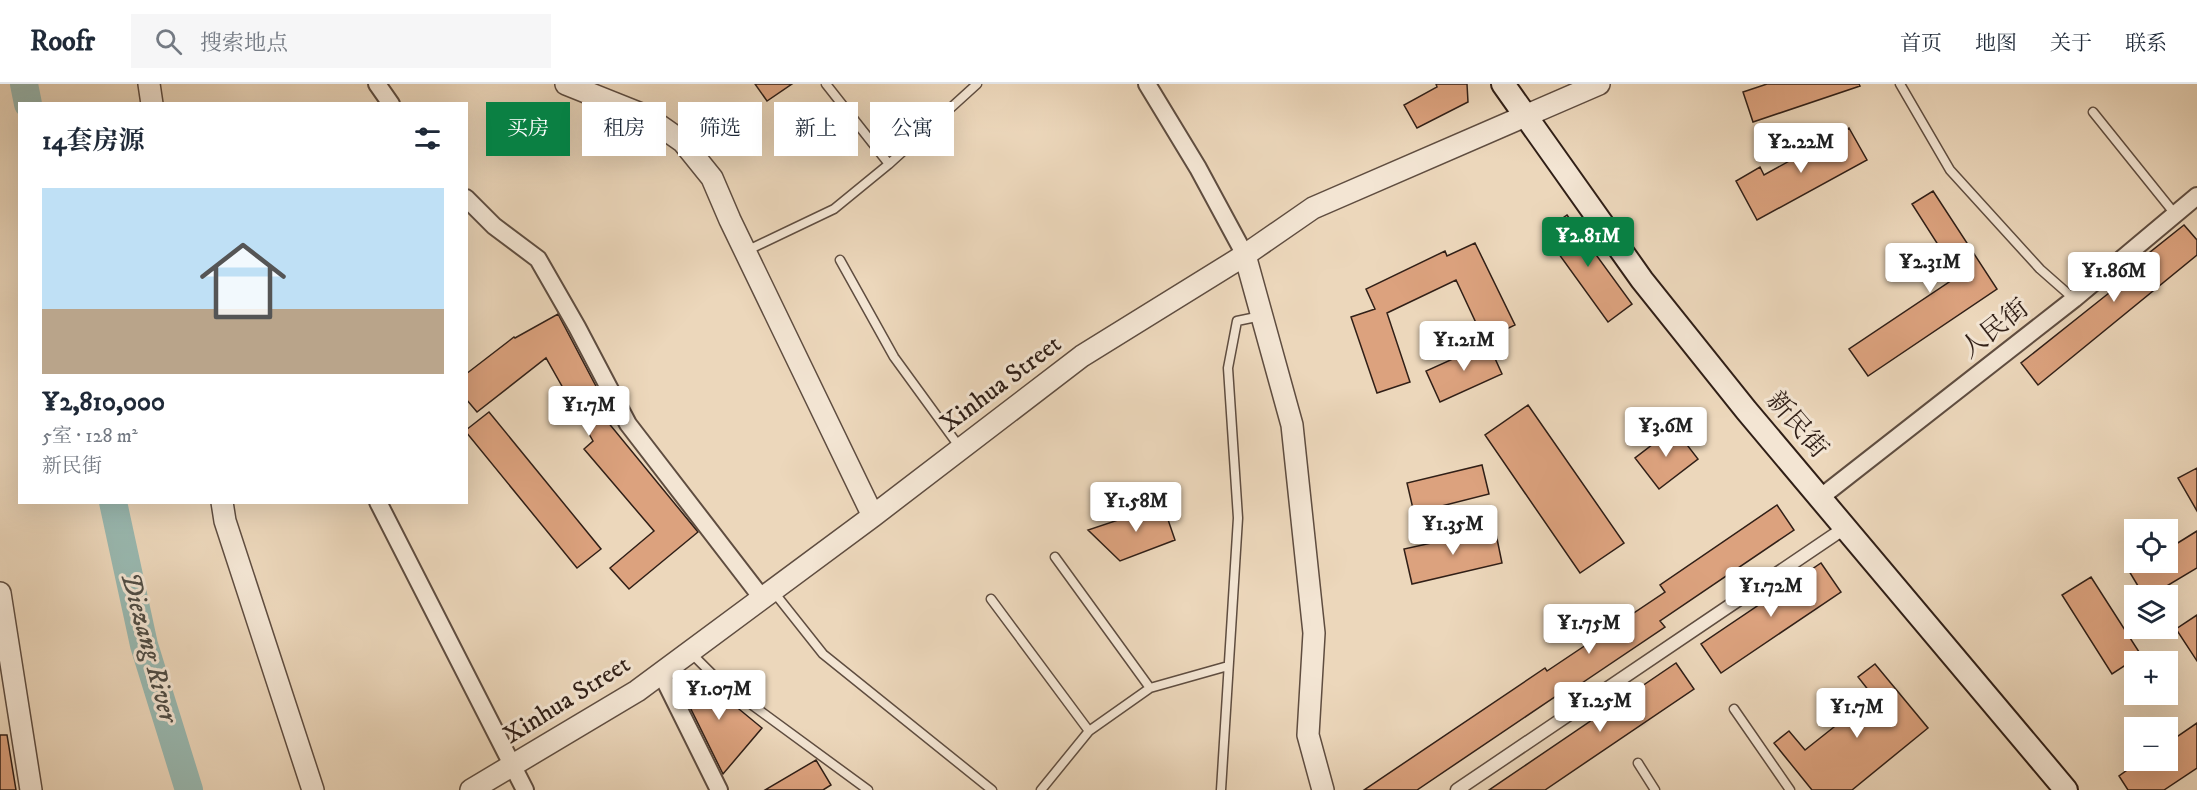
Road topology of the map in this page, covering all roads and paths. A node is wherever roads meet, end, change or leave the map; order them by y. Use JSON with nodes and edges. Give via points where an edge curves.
{"nodes":[{"id":1,"x":149,"y":84,"type":"edge"},
{"id":2,"x":377,"y":84,"type":"edge"},
{"id":3,"x":566,"y":84,"type":"edge"},
{"id":4,"x":826,"y":84,"type":"edge"},
{"id":5,"x":977,"y":84,"type":"edge"},
{"id":6,"x":1147,"y":84,"type":"edge"},
{"id":7,"x":1503,"y":84,"type":"edge"},
{"id":8,"x":1599,"y":84,"type":"edge"},
{"id":9,"x":1900,"y":84,"type":"edge"},
{"id":10,"x":152,"y":102,"type":"edge"},
{"id":11,"x":390,"y":102,"type":"edge"},
{"id":12,"x":2092,"y":112,"type":"dead end"},
{"id":13,"x":1524,"y":117,"type":"junction"},
{"id":14,"x":889,"y":164,"type":"junction"},
{"id":15,"x":2197,"y":196,"type":"edge"},
{"id":16,"x":468,"y":200,"type":"edge"},
{"id":17,"x":2175,"y":214,"type":"junction"},
{"id":18,"x":745,"y":252,"type":"junction"},
{"id":19,"x":1245,"y":255,"type":"junction"},
{"id":20,"x":840,"y":260,"type":"dead end"},
{"id":21,"x":2074,"y":299,"type":"junction"},
{"id":22,"x":1262,"y":316,"type":"junction"},
{"id":23,"x":961,"y":449,"type":"junction"},
{"id":24,"x":1821,"y":497,"type":"junction"},
{"id":25,"x":222,"y":504,"type":"edge"},
{"id":26,"x":379,"y":504,"type":"edge"},
{"id":27,"x":873,"y":516,"type":"junction"},
{"id":28,"x":1846,"y":526,"type":"junction"},
{"id":29,"x":1055,"y":557,"type":"dead end"},
{"id":30,"x":0,"y":593,"type":"edge"},
{"id":31,"x":768,"y":594,"type":"junction"},
{"id":32,"x":990,"y":599,"type":"dead end"},
{"id":33,"x":690,"y":652,"type":"junction"},
{"id":34,"x":1228,"y":666,"type":"junction"},
{"id":35,"x":661,"y":673,"type":"junction"},
{"id":36,"x":1150,"y":688,"type":"junction"},
{"id":37,"x":1734,"y":709,"type":"dead end"},
{"id":38,"x":1089,"y":731,"type":"junction"},
{"id":39,"x":1638,"y":763,"type":"dead end"},
{"id":40,"x":513,"y":765,"type":"junction"},
{"id":41,"x":31,"y":790,"type":"edge"},
{"id":42,"x":313,"y":790,"type":"edge"},
{"id":43,"x":471,"y":790,"type":"edge"},
{"id":44,"x":525,"y":790,"type":"edge"},
{"id":45,"x":719,"y":790,"type":"edge"},
{"id":46,"x":868,"y":790,"type":"edge"},
{"id":47,"x":992,"y":790,"type":"edge"},
{"id":48,"x":1041,"y":790,"type":"edge"},
{"id":49,"x":1221,"y":790,"type":"edge"},
{"id":50,"x":1323,"y":790,"type":"edge"},
{"id":51,"x":1457,"y":790,"type":"edge"},
{"id":52,"x":1655,"y":790,"type":"edge"},
{"id":53,"x":1790,"y":790,"type":"edge"},
{"id":54,"x":2066,"y":790,"type":"edge"}],
"edges":[{"from":1,"to":10,"type":"street"},
{"from":2,"to":11,"type":"street"},
{"from":3,"to":18,"type":"street","via":[[646,116],[683,142],[712,178]]},
{"from":4,"to":14,"type":"lane"},
{"from":5,"to":14,"type":"lane"},
{"from":6,"to":19,"type":"street"},
{"from":7,"to":13,"type":"main road","name":"新民街"},
{"from":8,"to":13,"type":"street","name":"Xinhua Street"},
{"from":9,"to":21,"type":"lane","via":[[1950,170],[2040,269]]},
{"from":12,"to":17,"type":"lane"},
{"from":13,"to":19,"type":"street","name":"Xinhua Street","via":[[1313,208]]},
{"from":13,"to":24,"type":"main road","name":"新民街","via":[[1642,280]]},
{"from":14,"to":18,"type":"lane","via":[[834,209]]},
{"from":15,"to":17,"type":"street","name":"人民街"},
{"from":16,"to":31,"type":"street","via":[[494,226],[538,259],[628,424]]},
{"from":17,"to":21,"type":"street","name":"人民街"},
{"from":18,"to":27,"type":"street"},
{"from":19,"to":22,"type":"street"},
{"from":19,"to":23,"type":"street","name":"Xinhua Street","via":[[1082,356]]},
{"from":20,"to":23,"type":"lane","via":[[894,357]]},
{"from":21,"to":24,"type":"street","name":"人民街"},
{"from":22,"to":34,"type":"lane","via":[[1237,321],[1228,368],[1238,518]]},
{"from":22,"to":50,"type":"street","via":[[1292,425],[1314,633],[1308,735]]},
{"from":23,"to":27,"type":"street","name":"Xinhua Street"},
{"from":24,"to":28,"type":"main road","name":"新民街"},
{"from":25,"to":42,"type":"street"},
{"from":26,"to":40,"type":"street"},
{"from":27,"to":31,"type":"street","name":"Xinhua Street"},
{"from":28,"to":51,"type":"street"},
{"from":28,"to":54,"type":"main road","name":"新民街"},
{"from":29,"to":36,"type":"lane"},
{"from":30,"to":41,"type":"street"},
{"from":31,"to":33,"type":"street","name":"Xinhua Street"},
{"from":31,"to":47,"type":"lane","via":[[823,654]]},
{"from":32,"to":38,"type":"lane"},
{"from":33,"to":35,"type":"street","name":"Xinhua Street"},
{"from":33,"to":46,"type":"lane","via":[[718,680]]},
{"from":34,"to":36,"type":"lane"},
{"from":34,"to":49,"type":"lane"},
{"from":35,"to":40,"type":"street","name":"Xinhua Street"},
{"from":35,"to":45,"type":"street"},
{"from":36,"to":38,"type":"lane"},
{"from":37,"to":53,"type":"lane"},
{"from":38,"to":48,"type":"lane"},
{"from":39,"to":52,"type":"lane"},
{"from":40,"to":43,"type":"street","name":"Xinhua Street"},
{"from":40,"to":44,"type":"street"}]}
